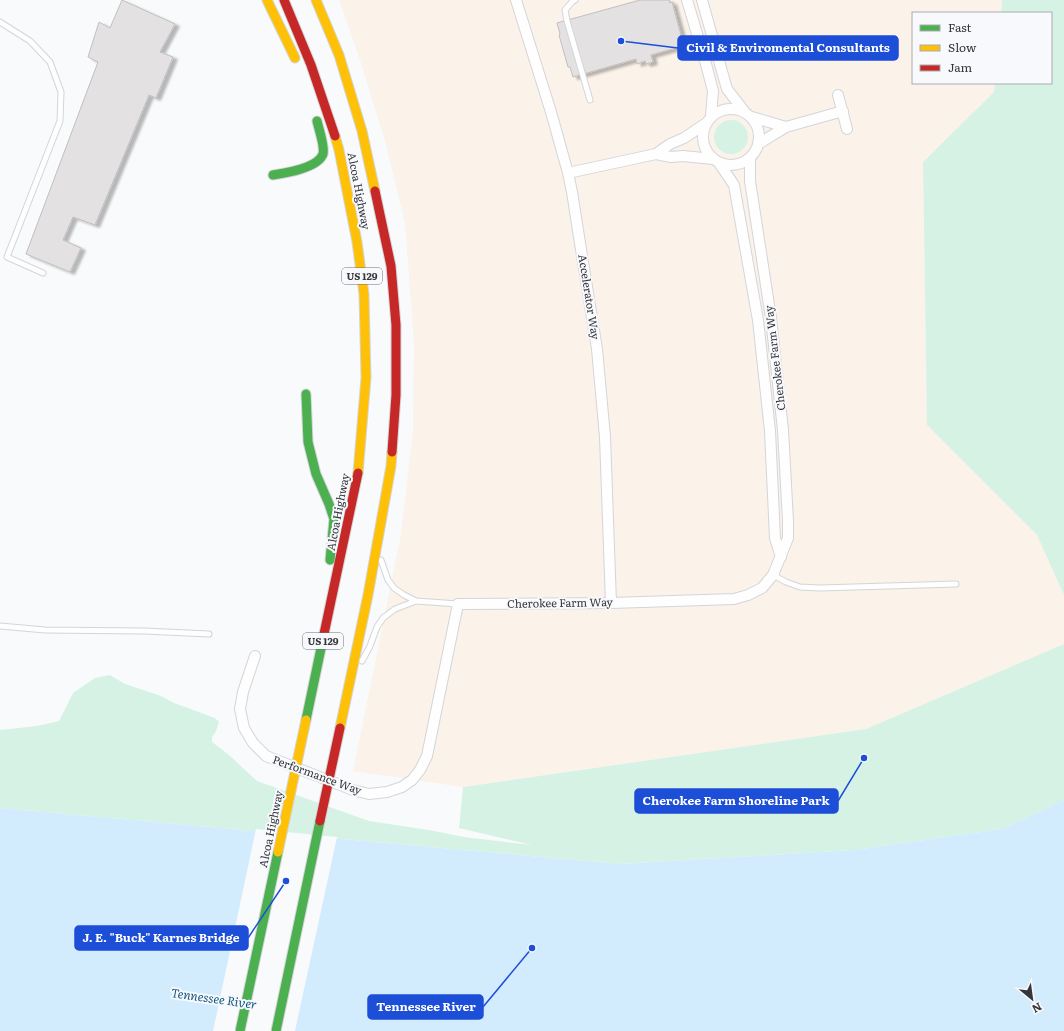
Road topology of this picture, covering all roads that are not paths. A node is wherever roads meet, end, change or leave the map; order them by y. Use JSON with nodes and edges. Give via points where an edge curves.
{"nodes":[{"id":1,"x":267,"y":0,"type":"edge"},
{"id":2,"x":284,"y":0,"type":"edge"},
{"id":3,"x":316,"y":0,"type":"edge"},
{"id":4,"x":516,"y":0,"type":"edge"},
{"id":5,"x":575,"y":0,"type":"edge"},
{"id":6,"x":687,"y":0,"type":"edge"},
{"id":7,"x":702,"y":0,"type":"edge"},
{"id":8,"x":0,"y":22,"type":"edge"},
{"id":9,"x":298,"y":66,"type":"dead end"},
{"id":10,"x":838,"y":95,"type":"dead end"},
{"id":11,"x":590,"y":100,"type":"dead end"},
{"id":12,"x":843,"y":111,"type":"junction"},
{"id":13,"x":315,"y":114,"type":"dead end"},
{"id":14,"x":748,"y":114,"type":"junction"},
{"id":15,"x":708,"y":120,"type":"junction"},
{"id":16,"x":786,"y":127,"type":"junction"},
{"id":17,"x":847,"y":129,"type":"dead end"},
{"id":18,"x":758,"y":144,"type":"junction"},
{"id":19,"x":656,"y":154,"type":"junction"},
{"id":20,"x":750,"y":158,"type":"junction"},
{"id":21,"x":716,"y":161,"type":"junction"},
{"id":22,"x":568,"y":173,"type":"junction"},
{"id":23,"x":273,"y":175,"type":"dead end"},
{"id":24,"x":43,"y":273,"type":"dead end"},
{"id":25,"x":306,"y":394,"type":"dead end"},
{"id":26,"x":376,"y":548,"type":"junction"},
{"id":27,"x":781,"y":557,"type":"junction"},
{"id":28,"x":328,"y":570,"type":"dead end"},
{"id":29,"x":773,"y":575,"type":"junction"},
{"id":30,"x":956,"y":584,"type":"dead end"},
{"id":31,"x":416,"y":601,"type":"junction"},
{"id":32,"x":611,"y":603,"type":"junction"},
{"id":33,"x":458,"y":604,"type":"junction"},
{"id":34,"x":0,"y":626,"type":"edge"},
{"id":35,"x":208,"y":634,"type":"dead end"},
{"id":36,"x":311,"y":652,"type":"dead end"},
{"id":37,"x":255,"y":656,"type":"dead end"},
{"id":38,"x":315,"y":680,"type":"junction"},
{"id":39,"x":349,"y":682,"type":"junction"},
{"id":40,"x":240,"y":1031,"type":"edge"},
{"id":41,"x":276,"y":1031,"type":"edge"}],
"edges":[{"from":1,"to":9,"type":"highway"},
{"from":2,"to":38,"type":"highway","name":"Alcoa Highway","number":"US 129","via":[[324,100],[339,150],[364,294],[366,378],[358,477]]},
{"from":3,"to":26,"type":"highway","name":"Alcoa Highway","number":"US 129","via":[[339,55],[362,131],[391,266],[396,325],[396,395],[391,466]]},
{"from":4,"to":22,"type":"street","name":"Accelerator Way"},
{"from":5,"to":11,"type":"lane","via":[[565,10]]},
{"from":6,"to":15,"type":"street","via":[[713,91]]},
{"from":7,"to":14,"type":"street","via":[[727,88]]},
{"from":8,"to":24,"type":"lane","via":[[30,41],[50,62],[61,92],[60,121],[7,257]]},
{"from":10,"to":12,"type":"street"},
{"from":12,"to":16,"type":"street"},
{"from":12,"to":17,"type":"street"},
{"from":13,"to":23,"type":"highway","via":[[324,145],[319,161],[297,171]]},
{"from":14,"to":15,"type":"street","via":[[736,108],[727,108],[718,111]]},
{"from":14,"to":16,"type":"street"},
{"from":14,"to":18,"type":"street","via":[[757,125]]},
{"from":15,"to":19,"type":"street"},
{"from":15,"to":21,"type":"street","via":[[702,134],[703,143],[706,152]]},
{"from":16,"to":18,"type":"street"},
{"from":18,"to":20,"type":"street"},
{"from":19,"to":21,"type":"street"},
{"from":19,"to":22,"type":"street"},
{"from":20,"to":21,"type":"street","via":[[735,165]]},
{"from":20,"to":27,"type":"street","name":"Cherokee Farm Way","via":[[750,181],[771,318],[783,430],[788,538]]},
{"from":21,"to":27,"type":"street","name":"Cherokee Farm Way","via":[[734,185],[758,320],[770,431],[776,538]]},
{"from":22,"to":32,"type":"street","name":"Accelerator Way","via":[[597,349],[605,436]]},
{"from":25,"to":28,"type":"highway","via":[[308,442],[316,474],[334,519]]},
{"from":26,"to":31,"type":"lane","name":"Cherokee Farm Way","via":[[388,580],[394,588]]},
{"from":26,"to":39,"type":"highway","name":"Alcoa Highway","number":"US 129"},
{"from":27,"to":29,"type":"street","name":"Cherokee Farm Way"},
{"from":29,"to":30,"type":"lane","via":[[800,587],[820,588]]},
{"from":29,"to":32,"type":"street","name":"Cherokee Farm Way","via":[[762,588],[734,599]]},
{"from":31,"to":33,"type":"lane","name":"Cherokee Farm Way"},
{"from":31,"to":39,"type":"lane","name":"Cherokee Farm Way","via":[[394,609],[383,618]]},
{"from":32,"to":33,"type":"street","name":"Cherokee Farm Way"},
{"from":33,"to":37,"type":"street","name":"Performance Way","via":[[427,756],[412,780],[387,792],[369,794],[353,790],[266,756],[244,728],[240,709]]},
{"from":34,"to":35,"type":"lane","via":[[44,630]]},
{"from":36,"to":38,"type":"highway"},
{"from":38,"to":40,"type":"highway","name":"Alcoa Highway","number":"US 129","bridge":true},
{"from":39,"to":41,"type":"highway","name":"Alcoa Highway","number":"US 129","bridge":true}]}
